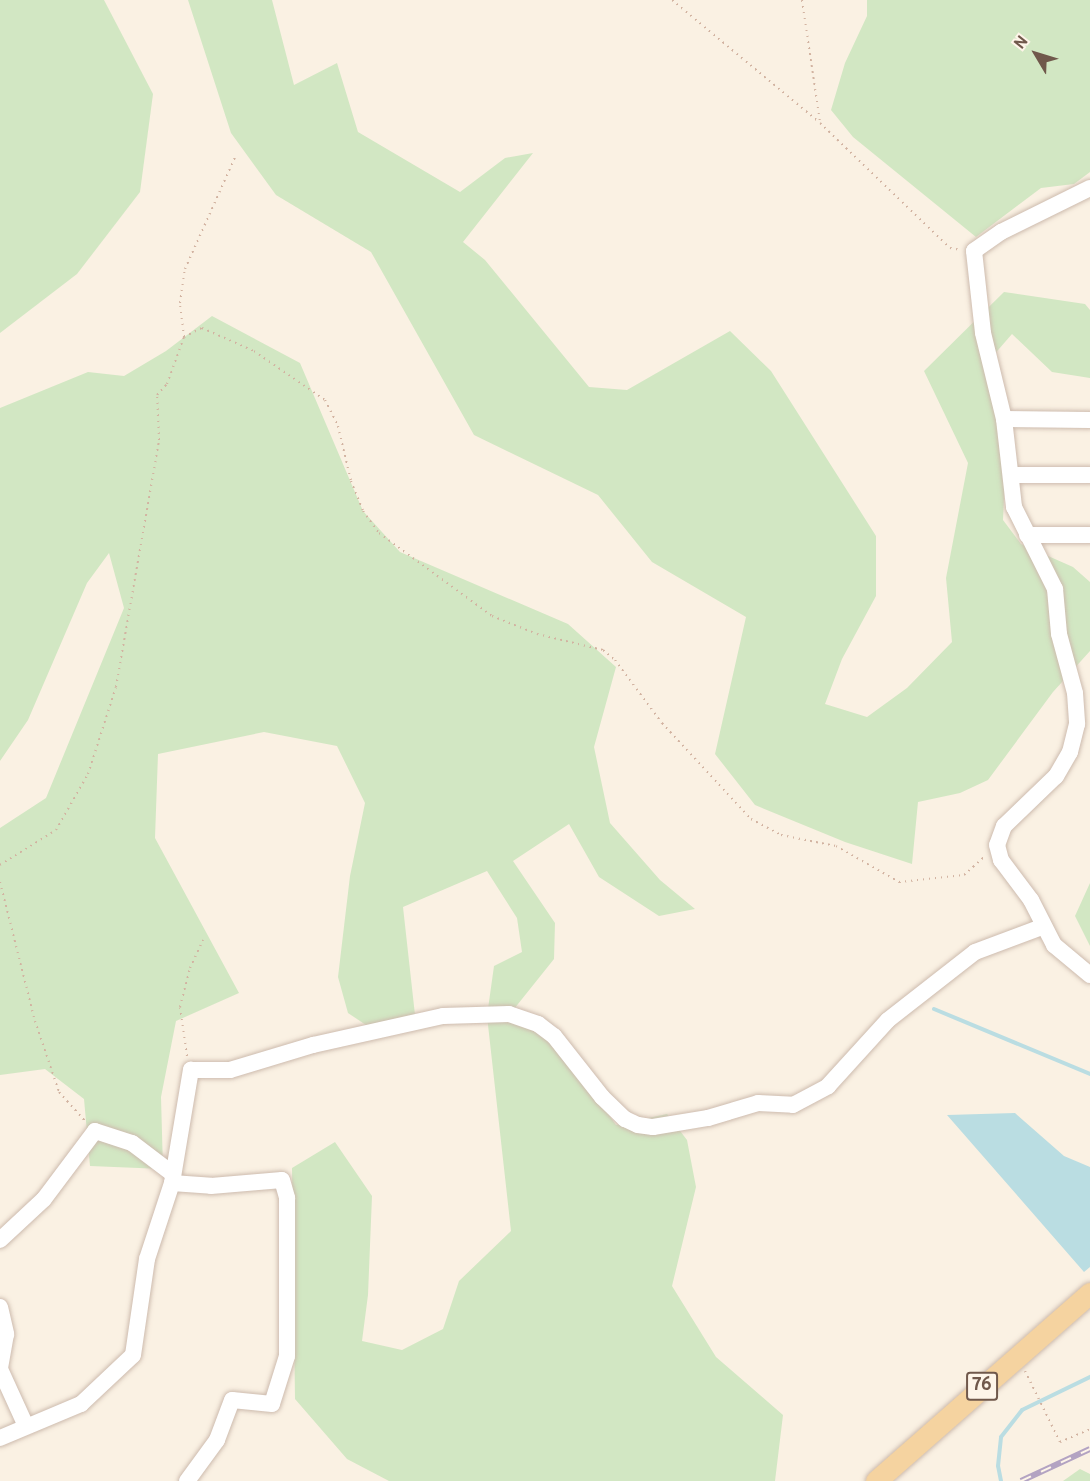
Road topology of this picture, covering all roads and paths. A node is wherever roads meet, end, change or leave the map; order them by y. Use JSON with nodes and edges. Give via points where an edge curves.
{"nodes":[{"id":1,"x":672,"y":0,"type":"edge"},
{"id":2,"x":802,"y":0,"type":"edge"},
{"id":3,"x":820,"y":123,"type":"junction"},
{"id":4,"x":236,"y":157,"type":"dead end"},
{"id":5,"x":1090,"y":188,"type":"edge"},
{"id":6,"x":974,"y":252,"type":"junction"},
{"id":7,"x":184,"y":337,"type":"junction"},
{"id":8,"x":1004,"y":419,"type":"junction"},
{"id":9,"x":1090,"y":420,"type":"edge"},
{"id":10,"x":1011,"y":475,"type":"junction"},
{"id":11,"x":1090,"y":475,"type":"edge"},
{"id":12,"x":1028,"y":535,"type":"junction"},
{"id":13,"x":1090,"y":535,"type":"edge"},
{"id":14,"x":998,"y":846,"type":"junction"},
{"id":15,"x":0,"y":865,"type":"edge"},
{"id":16,"x":0,"y":882,"type":"edge"},
{"id":17,"x":1042,"y":927,"type":"junction"},
{"id":18,"x":203,"y":940,"type":"dead end"},
{"id":19,"x":1090,"y":975,"type":"edge"},
{"id":20,"x":190,"y":1070,"type":"junction"},
{"id":21,"x":95,"y":1131,"type":"junction"},
{"id":22,"x":173,"y":1178,"type":"junction"},
{"id":23,"x":0,"y":1240,"type":"edge"},
{"id":24,"x":1090,"y":1293,"type":"edge"},
{"id":25,"x":0,"y":1307,"type":"edge"},
{"id":26,"x":1017,"y":1354,"type":"junction"},
{"id":27,"x":2,"y":1378,"type":"edge"},
{"id":28,"x":26,"y":1426,"type":"junction"},
{"id":29,"x":1090,"y":1429,"type":"edge"},
{"id":30,"x":0,"y":1438,"type":"edge"},
{"id":31,"x":188,"y":1481,"type":"edge"},
{"id":32,"x":876,"y":1481,"type":"edge"}],
"edges":[{"from":1,"to":3,"type":"path"},
{"from":2,"to":3,"type":"path"},
{"from":3,"to":6,"type":"path","via":[[950,248]]},
{"from":4,"to":7,"type":"path","via":[[185,269],[180,303]]},
{"from":5,"to":6,"type":"street","via":[[1001,232]]},
{"from":6,"to":8,"type":"street","via":[[983,333]]},
{"from":7,"to":14,"type":"path","via":[[202,328],[254,351],[324,400],[338,426],[351,481],[363,511],[379,533],[492,616],[537,634],[603,650],[615,660],[662,723],[751,819],[781,835],[837,846],[898,882],[964,875]]},
{"from":7,"to":15,"type":"path","via":[[167,384],[157,395],[159,440],[117,687],[87,774],[56,830]]},
{"from":8,"to":9,"type":"street"},
{"from":8,"to":10,"type":"street"},
{"from":10,"to":11,"type":"street"},
{"from":10,"to":12,"type":"street","via":[[1014,507]]},
{"from":12,"to":13,"type":"street"},
{"from":12,"to":14,"type":"street","via":[[1055,590],[1059,634],[1075,693],[1077,724],[1070,752],[1056,776],[1004,826]]},
{"from":14,"to":17,"type":"street","via":[[1000,860],[1031,900]]},
{"from":16,"to":21,"type":"path","via":[[35,1021],[59,1092]]},
{"from":17,"to":19,"type":"street","via":[[1054,945]]},
{"from":17,"to":20,"type":"street","via":[[975,952],[888,1020],[828,1086],[805,1102],[793,1105],[758,1103],[708,1118],[653,1127],[638,1125],[625,1119],[602,1097],[554,1036],[538,1024],[509,1014],[442,1016],[314,1045],[230,1070]]},
{"from":18,"to":20,"type":"path","via":[[190,968],[180,1006],[182,1039]]},
{"from":20,"to":22,"type":"street"},
{"from":21,"to":22,"type":"street","via":[[132,1143]]},
{"from":21,"to":23,"type":"street","via":[[44,1199]]},
{"from":22,"to":28,"type":"street","via":[[147,1259],[133,1355],[81,1404]]},
{"from":22,"to":31,"type":"street","via":[[211,1186],[282,1180],[287,1198],[288,1356],[272,1404],[232,1400],[217,1440]]},
{"from":24,"to":26,"type":"main road","number":"76"},
{"from":25,"to":27,"type":"street","via":[[5,1322],[0,1356]]},
{"from":26,"to":29,"type":"path","via":[[1060,1442]]},
{"from":26,"to":32,"type":"main road","number":"76"},
{"from":27,"to":28,"type":"street"},
{"from":28,"to":30,"type":"street"}]}
